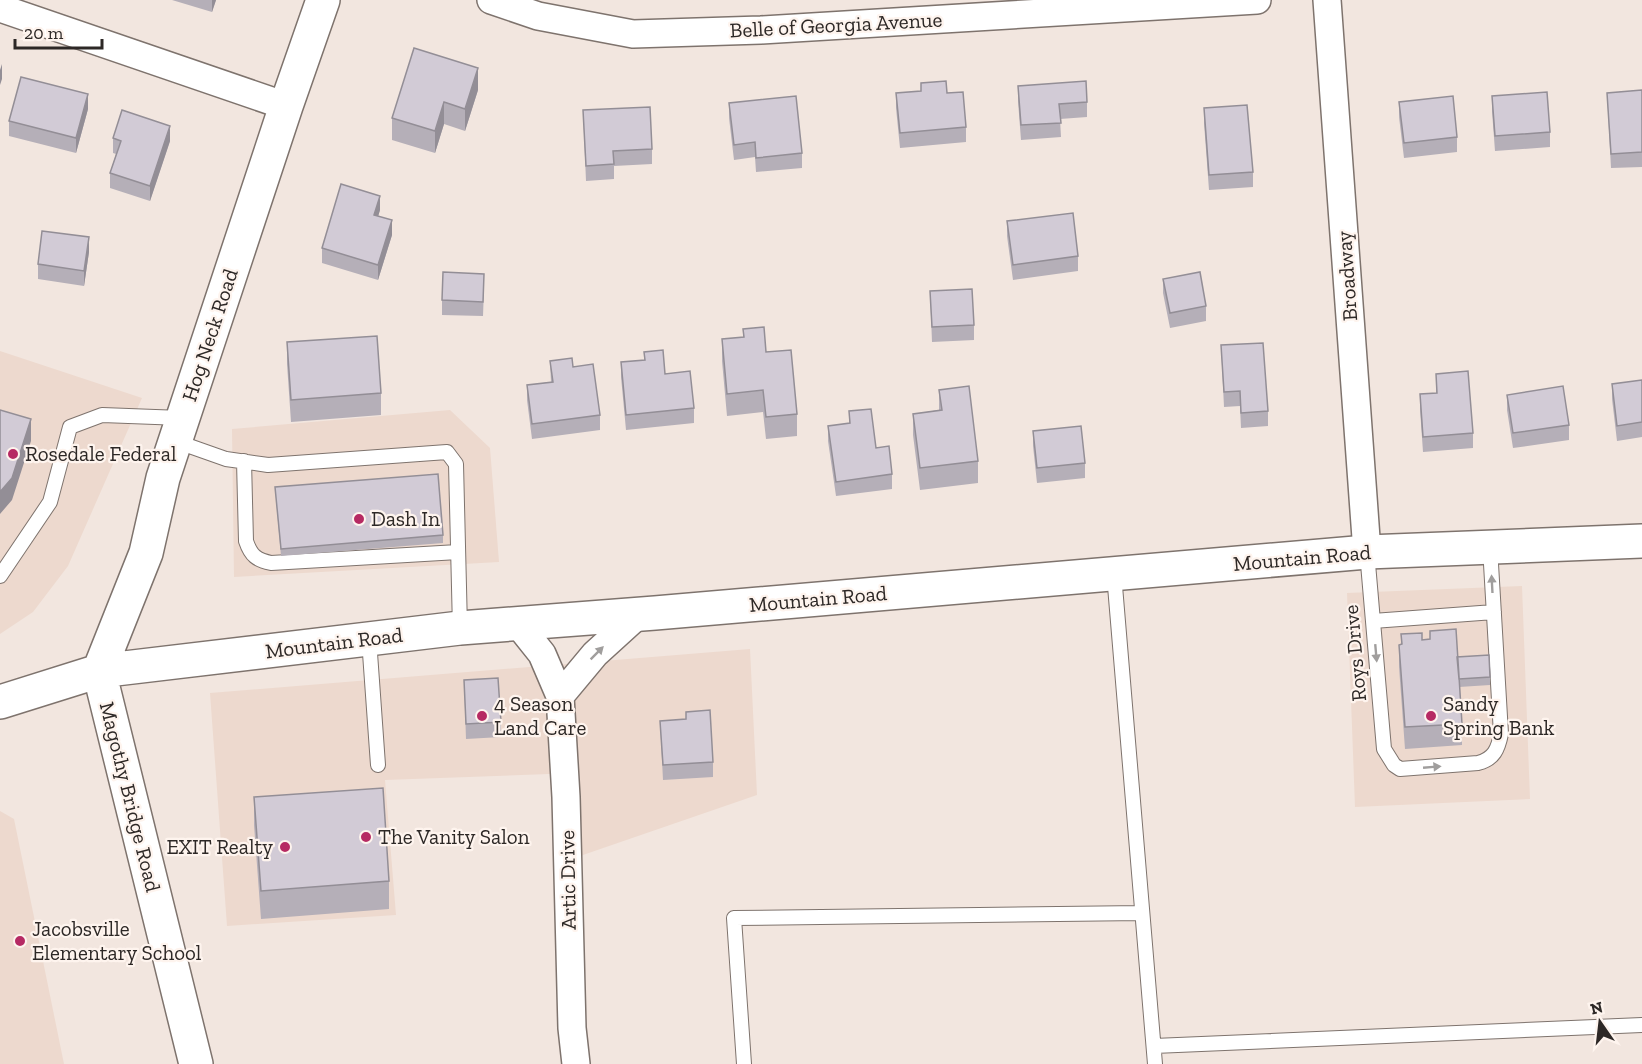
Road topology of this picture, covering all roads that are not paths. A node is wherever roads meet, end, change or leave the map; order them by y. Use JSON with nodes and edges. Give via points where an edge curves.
{"nodes":[{"id":1,"x":323,"y":0,"type":"edge"},
{"id":2,"x":491,"y":0,"type":"edge"},
{"id":3,"x":1257,"y":0,"type":"edge"},
{"id":4,"x":1327,"y":0,"type":"edge"},
{"id":5,"x":0,"y":9,"type":"edge"},
{"id":6,"x":286,"y":106,"type":"junction"},
{"id":7,"x":179,"y":430,"type":"junction"},
{"id":8,"x":244,"y":461,"type":"junction"},
{"id":9,"x":1642,"y":541,"type":"edge"},
{"id":10,"x":1490,"y":547,"type":"junction"},
{"id":11,"x":458,"y":552,"type":"junction"},
{"id":12,"x":1367,"y":552,"type":"junction"},
{"id":13,"x":1114,"y":574,"type":"junction"},
{"id":14,"x":0,"y":576,"type":"edge"},
{"id":15,"x":1494,"y":612,"type":"junction"},
{"id":16,"x":639,"y":614,"type":"junction"},
{"id":17,"x":1373,"y":621,"type":"junction"},
{"id":18,"x":518,"y":624,"type":"junction"},
{"id":19,"x":460,"y":628,"type":"junction"},
{"id":20,"x":369,"y":639,"type":"junction"},
{"id":21,"x":99,"y":670,"type":"junction"},
{"id":22,"x":560,"y":696,"type":"junction"},
{"id":23,"x":0,"y":702,"type":"edge"},
{"id":24,"x":378,"y":765,"type":"dead end"},
{"id":25,"x":1142,"y":913,"type":"junction"},
{"id":26,"x":1642,"y":1025,"type":"edge"},
{"id":27,"x":1154,"y":1046,"type":"junction"},
{"id":28,"x":196,"y":1064,"type":"edge"},
{"id":29,"x":576,"y":1064,"type":"edge"},
{"id":30,"x":744,"y":1064,"type":"edge"},
{"id":31,"x":1155,"y":1064,"type":"edge"}],
"edges":[{"from":1,"to":6,"type":"main road","name":"Hog Neck Road"},
{"from":2,"to":3,"type":"street","name":"Belle of Georgia Avenue","via":[[538,16],[633,34]]},
{"from":4,"to":12,"type":"street","name":"Broadway"},
{"from":5,"to":6,"type":"street"},
{"from":6,"to":7,"type":"main road","name":"Hog Neck Road"},
{"from":7,"to":8,"type":"lane","via":[[226,459]]},
{"from":7,"to":14,"type":"lane","via":[[102,415],[70,427],[50,502]]},
{"from":7,"to":21,"type":"main road","name":"Hog Neck Road","via":[[163,478],[146,553]]},
{"from":8,"to":11,"type":"lane","via":[[246,541],[257,560],[271,563]]},
{"from":8,"to":11,"type":"lane","via":[[268,465],[447,452],[456,464]]},
{"from":9,"to":10,"type":"main road","name":"Mountain Road"},
{"from":10,"to":12,"type":"main road","name":"Mountain Road"},
{"from":15,"to":10,"type":"lane","one_way":true},
{"from":11,"to":19,"type":"lane"},
{"from":12,"to":13,"type":"main road","name":"Mountain Road"},
{"from":12,"to":17,"type":"lane","name":"Roys Drive"},
{"from":13,"to":16,"type":"main road","name":"Mountain Road"},
{"from":13,"to":25,"type":"lane"},
{"from":15,"to":17,"type":"lane"},
{"from":17,"to":15,"type":"lane","name":"Roys Drive","one_way":true,"via":[[1384,749],[1400,769],[1478,763],[1494,755],[1501,734]]},
{"from":16,"to":18,"type":"main road","name":"Mountain Road"},
{"from":22,"to":16,"type":"street","one_way":true,"via":[[595,654]]},
{"from":18,"to":19,"type":"main road","name":"Mountain Road"},
{"from":18,"to":22,"type":"street","name":"Artic Drive","via":[[542,654]]},
{"from":19,"to":20,"type":"main road","name":"Mountain Road"},
{"from":20,"to":21,"type":"main road","name":"Mountain Road"},
{"from":20,"to":24,"type":"lane"},
{"from":21,"to":23,"type":"main road","name":"Mountain Road"},
{"from":21,"to":28,"type":"main road","name":"Magothy Bridge Road"},
{"from":22,"to":29,"type":"street","name":"Artic Drive"},
{"from":25,"to":27,"type":"lane"},
{"from":25,"to":30,"type":"lane","via":[[734,918]]},
{"from":26,"to":27,"type":"lane"},
{"from":27,"to":31,"type":"lane"}]}
